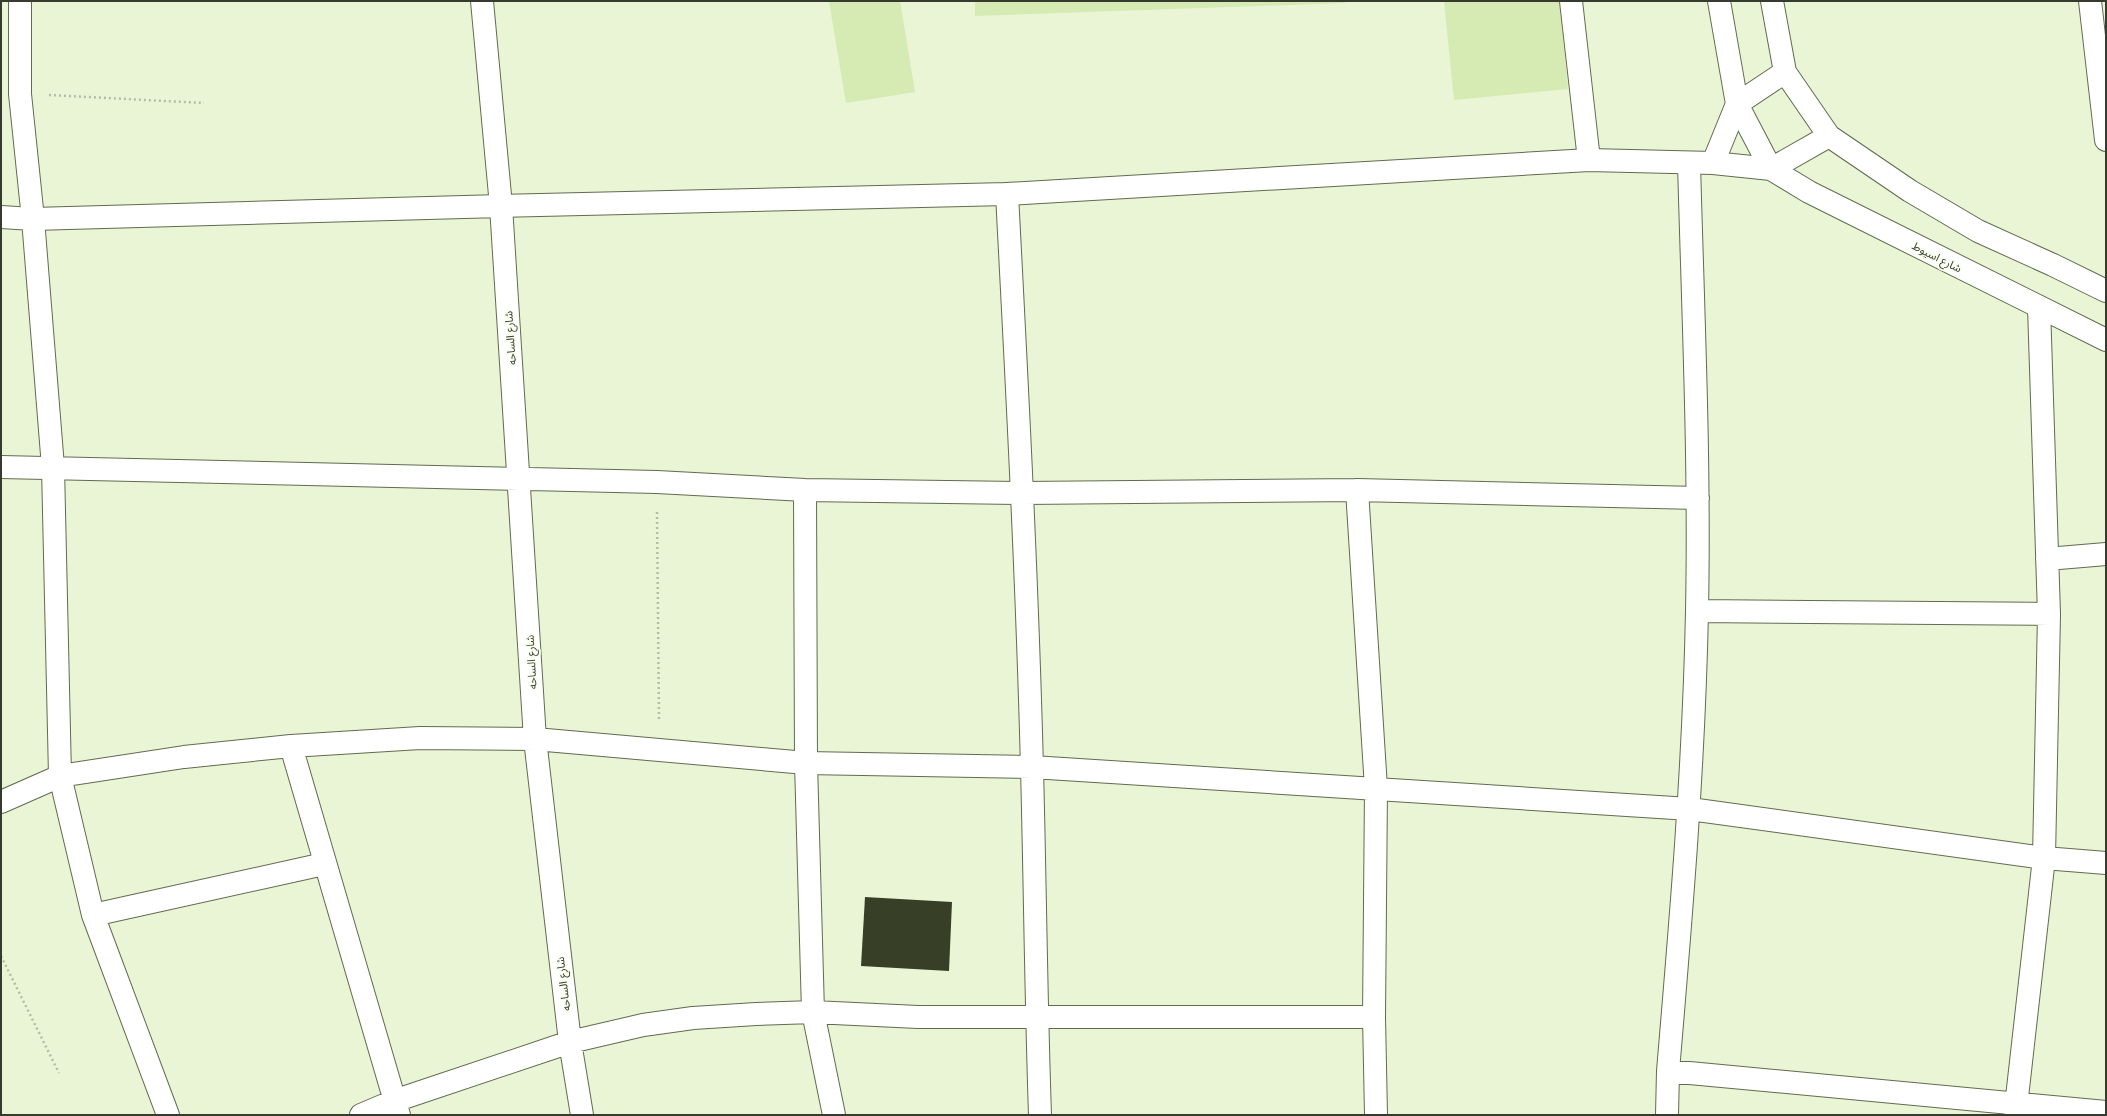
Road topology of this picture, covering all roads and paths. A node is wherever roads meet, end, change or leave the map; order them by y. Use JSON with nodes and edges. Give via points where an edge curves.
{"nodes":[{"id":1,"x":20,"y":1,"type":"edge"},
{"id":2,"x":482,"y":1,"type":"edge"},
{"id":3,"x":1571,"y":1,"type":"edge"},
{"id":4,"x":1719,"y":1,"type":"edge"},
{"id":5,"x":1772,"y":1,"type":"edge"},
{"id":6,"x":2090,"y":1,"type":"edge"},
{"id":7,"x":1785,"y":72,"type":"junction"},
{"id":8,"x":20,"y":94,"type":"junction"},
{"id":9,"x":204,"y":102,"type":"dead end"},
{"id":10,"x":1737,"y":104,"type":"junction"},
{"id":11,"x":1829,"y":136,"type":"junction"},
{"id":12,"x":2106,"y":140,"type":"edge"},
{"id":13,"x":1589,"y":160,"type":"junction"},
{"id":14,"x":1689,"y":163,"type":"junction"},
{"id":15,"x":1713,"y":163,"type":"junction"},
{"id":16,"x":1771,"y":169,"type":"junction"},
{"id":17,"x":1007,"y":194,"type":"junction"},
{"id":18,"x":502,"y":206,"type":"junction"},
{"id":19,"x":1,"y":217,"type":"edge"},
{"id":20,"x":33,"y":219,"type":"junction"},
{"id":21,"x":2106,"y":291,"type":"edge"},
{"id":22,"x":2039,"y":307,"type":"junction"},
{"id":23,"x":2106,"y":340,"type":"edge"},
{"id":24,"x":1,"y":467,"type":"edge"},
{"id":25,"x":53,"y":467,"type":"junction"},
{"id":26,"x":520,"y":480,"type":"junction"},
{"id":27,"x":657,"y":482,"type":"junction"},
{"id":28,"x":805,"y":490,"type":"junction"},
{"id":29,"x":1357,"y":490,"type":"junction"},
{"id":30,"x":1022,"y":493,"type":"junction"},
{"id":31,"x":1698,"y":498,"type":"junction"},
{"id":32,"x":2106,"y":554,"type":"edge"},
{"id":33,"x":2047,"y":559,"type":"junction"},
{"id":34,"x":1697,"y":611,"type":"junction"},
{"id":35,"x":2049,"y":614,"type":"junction"},
{"id":36,"x":536,"y":739,"type":"junction"},
{"id":37,"x":291,"y":746,"type":"junction"},
{"id":38,"x":659,"y":749,"type":"junction"},
{"id":39,"x":806,"y":763,"type":"junction"},
{"id":40,"x":1032,"y":767,"type":"junction"},
{"id":41,"x":60,"y":776,"type":"junction"},
{"id":42,"x":1376,"y":788,"type":"junction"},
{"id":43,"x":1,"y":802,"type":"edge"},
{"id":44,"x":1690,"y":809,"type":"junction"},
{"id":45,"x":2044,"y":858,"type":"junction"},
{"id":46,"x":2106,"y":863,"type":"edge"},
{"id":47,"x":324,"y":864,"type":"junction"},
{"id":48,"x":94,"y":915,"type":"junction"},
{"id":49,"x":1,"y":956,"type":"edge"},
{"id":50,"x":813,"y":1012,"type":"junction"},
{"id":51,"x":1036,"y":1016,"type":"junction"},
{"id":52,"x":1374,"y":1017,"type":"junction"},
{"id":53,"x":570,"y":1042,"type":"junction"},
{"id":54,"x":1668,"y":1071,"type":"junction"},
{"id":55,"x":59,"y":1073,"type":"dead end"},
{"id":56,"x":396,"y":1108,"type":"edge"},
{"id":57,"x":2015,"y":1110,"type":"edge"},
{"id":58,"x":2106,"y":1112,"type":"edge"},
{"id":59,"x":168,"y":1115,"type":"edge"},
{"id":60,"x":361,"y":1115,"type":"edge"},
{"id":61,"x":582,"y":1115,"type":"edge"},
{"id":62,"x":834,"y":1115,"type":"edge"},
{"id":63,"x":1040,"y":1115,"type":"edge"},
{"id":64,"x":1376,"y":1115,"type":"edge"},
{"id":65,"x":1667,"y":1115,"type":"edge"}],
"edges":[{"from":1,"to":8,"type":"street"},
{"from":2,"to":18,"type":"street","name":"شارع الساحه"},
{"from":3,"to":13,"type":"street"},
{"from":4,"to":10,"type":"street"},
{"from":5,"to":7,"type":"street"},
{"from":6,"to":12,"type":"street"},
{"from":7,"to":10,"type":"street"},
{"from":7,"to":11,"type":"street"},
{"from":8,"to":9,"type":"path"},
{"from":8,"to":20,"type":"street"},
{"from":10,"to":15,"type":"street"},
{"from":10,"to":16,"type":"street"},
{"from":11,"to":16,"type":"street"},
{"from":11,"to":21,"type":"street","via":[[1910,191],[1978,231]]},
{"from":13,"to":14,"type":"street"},
{"from":13,"to":17,"type":"street"},
{"from":14,"to":15,"type":"street"},
{"from":14,"to":31,"type":"street"},
{"from":15,"to":16,"type":"street"},
{"from":16,"to":22,"type":"street","name":"شارع اسيوط","via":[[1809,192]]},
{"from":17,"to":18,"type":"street"},
{"from":17,"to":30,"type":"street"},
{"from":18,"to":20,"type":"street"},
{"from":18,"to":26,"type":"street","name":"شارع الساحه"},
{"from":19,"to":20,"type":"street"},
{"from":20,"to":25,"type":"street"},
{"from":22,"to":23,"type":"street","name":"شارع اسيوط"},
{"from":22,"to":33,"type":"street"},
{"from":24,"to":25,"type":"street"},
{"from":25,"to":26,"type":"street"},
{"from":25,"to":41,"type":"street"},
{"from":26,"to":27,"type":"street"},
{"from":26,"to":36,"type":"street","name":"شارع الساحه"},
{"from":27,"to":28,"type":"street"},
{"from":27,"to":38,"type":"path"},
{"from":28,"to":30,"type":"street"},
{"from":28,"to":39,"type":"street"},
{"from":29,"to":30,"type":"street"},
{"from":29,"to":31,"type":"street"},
{"from":29,"to":42,"type":"street"},
{"from":30,"to":40,"type":"street"},
{"from":31,"to":34,"type":"street"},
{"from":32,"to":33,"type":"street"},
{"from":33,"to":35,"type":"street"},
{"from":34,"to":35,"type":"street"},
{"from":34,"to":44,"type":"street"},
{"from":35,"to":45,"type":"street"},
{"from":36,"to":37,"type":"street","via":[[420,738]]},
{"from":36,"to":38,"type":"street"},
{"from":36,"to":53,"type":"street","name":"شارع الساحه"},
{"from":37,"to":41,"type":"street","via":[[184,757]]},
{"from":37,"to":47,"type":"street"},
{"from":38,"to":39,"type":"street"},
{"from":39,"to":40,"type":"street"},
{"from":39,"to":50,"type":"street"},
{"from":40,"to":42,"type":"street"},
{"from":40,"to":51,"type":"street"},
{"from":41,"to":43,"type":"street"},
{"from":41,"to":48,"type":"street"},
{"from":42,"to":44,"type":"street"},
{"from":42,"to":52,"type":"street"},
{"from":44,"to":45,"type":"street"},
{"from":44,"to":54,"type":"street"},
{"from":45,"to":46,"type":"street"},
{"from":45,"to":57,"type":"street"},
{"from":47,"to":48,"type":"street"},
{"from":47,"to":56,"type":"street"},
{"from":48,"to":59,"type":"street"},
{"from":49,"to":55,"type":"path"},
{"from":50,"to":51,"type":"street","via":[[918,1016]]},
{"from":50,"to":53,"type":"street","via":[[692,1018]]},
{"from":50,"to":62,"type":"street"},
{"from":51,"to":52,"type":"street"},
{"from":51,"to":63,"type":"street"},
{"from":52,"to":64,"type":"street"},
{"from":53,"to":56,"type":"street"},
{"from":53,"to":61,"type":"street","name":"شارع الساحه"},
{"from":54,"to":57,"type":"street"},
{"from":54,"to":65,"type":"street"},
{"from":56,"to":60,"type":"street"},
{"from":57,"to":58,"type":"street"}]}
